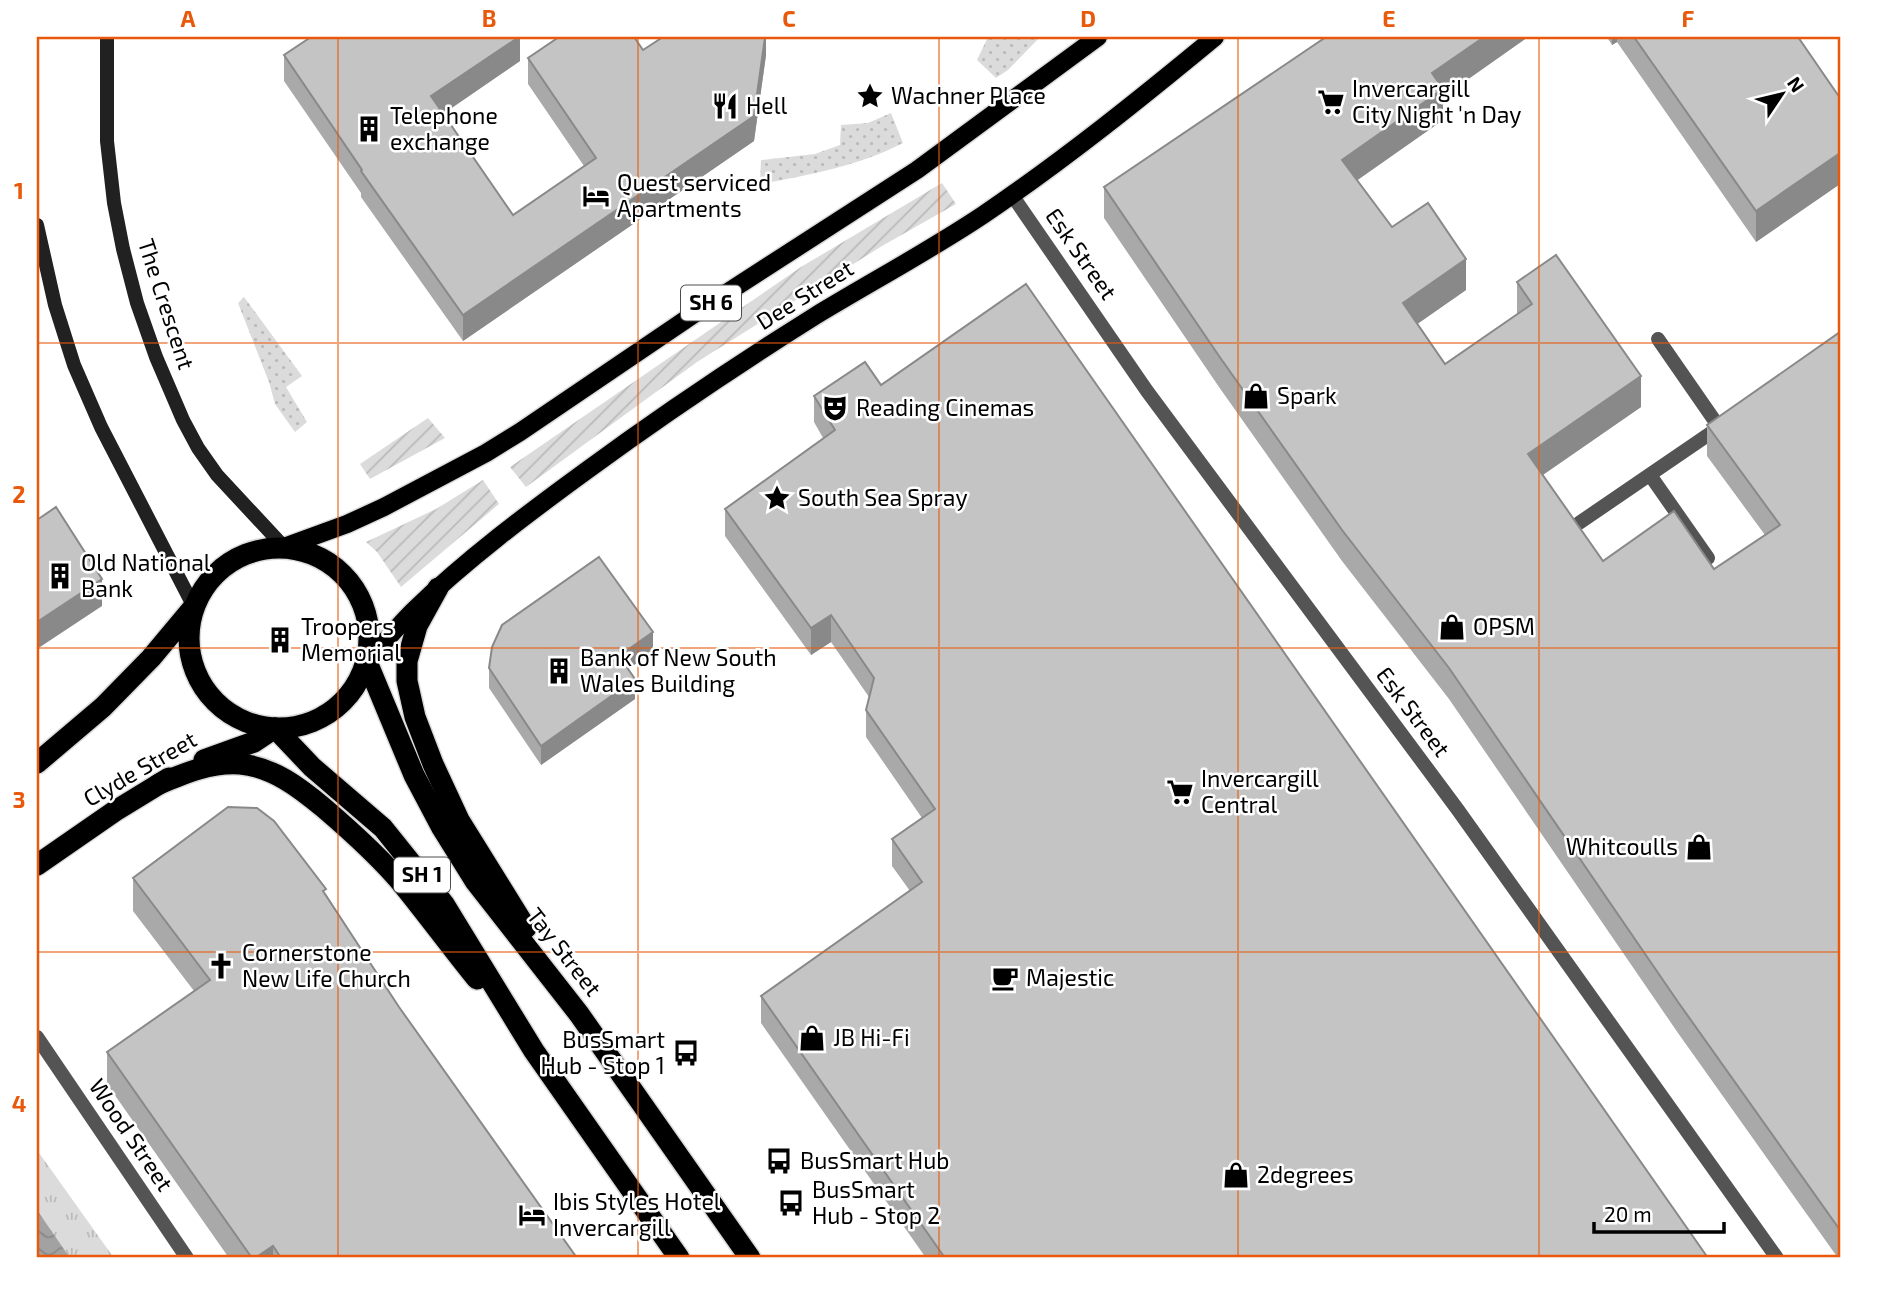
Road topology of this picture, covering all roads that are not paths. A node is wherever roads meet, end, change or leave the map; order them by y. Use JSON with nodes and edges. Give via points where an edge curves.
{"nodes":[{"id":1,"x":107,"y":37,"type":"edge"},
{"id":2,"x":1098,"y":37,"type":"edge"},
{"id":3,"x":1215,"y":37,"type":"edge"},
{"id":4,"x":1012,"y":195,"type":"junction"},
{"id":5,"x":37,"y":225,"type":"edge"},
{"id":6,"x":1658,"y":340,"type":"dead end"},
{"id":7,"x":1650,"y":475,"type":"junction"},
{"id":8,"x":1579,"y":523,"type":"edge"},
{"id":9,"x":284,"y":547,"type":"junction"},
{"id":10,"x":1708,"y":558,"type":"edge"},
{"id":11,"x":438,"y":587,"type":"junction"},
{"id":12,"x":194,"y":607,"type":"junction"},
{"id":13,"x":367,"y":662,"type":"junction"},
{"id":14,"x":275,"y":728,"type":"junction"},
{"id":15,"x":37,"y":763,"type":"edge"},
{"id":16,"x":159,"y":784,"type":"junction"},
{"id":17,"x":37,"y":865,"type":"edge"},
{"id":18,"x":579,"y":1014,"type":"junction"},
{"id":19,"x":37,"y":1037,"type":"edge"},
{"id":20,"x":534,"y":1051,"type":"junction"},
{"id":21,"x":187,"y":1258,"type":"edge"},
{"id":22,"x":678,"y":1258,"type":"edge"},
{"id":23,"x":750,"y":1258,"type":"edge"},
{"id":24,"x":1777,"y":1258,"type":"edge"}],
"edges":[{"from":1,"to":9,"type":"street","name":"The Crescent","via":[[107,141],[114,203],[137,303],[198,448]]},
{"from":2,"to":9,"type":"main road","name":"Dee Street","number":"SH 6","via":[[917,170],[520,432],[384,507]]},
{"from":3,"to":4,"type":"main road","name":"Dee Street"},
{"from":4,"to":11,"type":"main road","name":"Dee Street","via":[[685,401],[528,513]]},
{"from":4,"to":24,"type":"street","name":"Esk Street","via":[[1147,391],[1458,810]]},
{"from":5,"to":12,"type":"street","via":[[74,365]]},
{"from":6,"to":7,"type":"street","via":[[1725,423]]},
{"from":7,"to":8,"type":"street"},
{"from":7,"to":10,"type":"street"},
{"from":9,"to":12,"type":"highway","number":"SH 1","via":[[261,549],[219,569]]},
{"from":9,"to":13,"type":"highway","number":"SH 1","via":[[310,553],[334,566],[353,585],[365,608]]},
{"from":11,"to":13,"type":"main road","name":"Dee Street"},
{"from":11,"to":18,"type":"highway","via":[[417,626],[407,661],[415,717],[459,820]]},
{"from":12,"to":14,"type":"highway","number":"SH 1","via":[[189,635],[192,663],[204,688],[223,709],[247,723]]},
{"from":12,"to":15,"type":"highway","number":"SH 1","via":[[112,697]]},
{"from":13,"to":14,"type":"highway","number":"SH 1","via":[[351,693],[325,717],[292,728]]},
{"from":13,"to":18,"type":"highway","name":"Tay Street","number":"SH 1","via":[[414,775],[442,828],[475,881]]},
{"from":14,"to":16,"type":"highway","name":"Clyde Street","number":"SH 1"},
{"from":14,"to":20,"type":"highway","number":"SH 1","via":[[383,828],[414,865],[444,904]]},
{"from":16,"to":17,"type":"highway","name":"Clyde Street","number":"SH 1"},
{"from":16,"to":20,"type":"highway","via":[[191,770],[241,764],[264,769],[298,786],[366,845],[403,885]]},
{"from":18,"to":23,"type":"highway","name":"Tay Street","number":"SH 1"},
{"from":19,"to":21,"type":"street","name":"Wood Street"},
{"from":20,"to":22,"type":"highway","number":"SH 1"}]}
